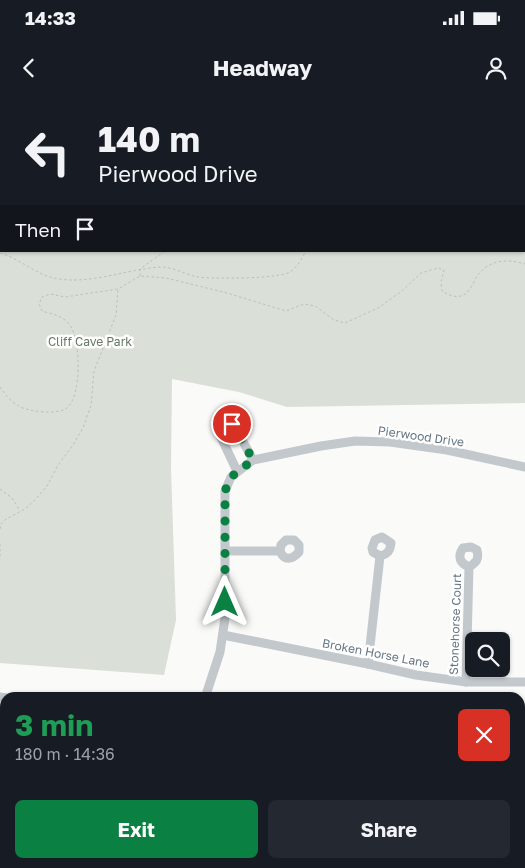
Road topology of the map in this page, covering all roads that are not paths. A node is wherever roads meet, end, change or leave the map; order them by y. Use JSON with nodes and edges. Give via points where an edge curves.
{"nodes":[{"id":1,"x":253,"y":460,"type":"junction"},
{"id":2,"x":525,"y":467,"type":"edge"},
{"id":3,"x":237,"y":471,"type":"junction"},
{"id":4,"x":280,"y":550,"type":"dead end"},
{"id":5,"x":225,"y":552,"type":"junction"},
{"id":6,"x":380,"y":556,"type":"dead end"},
{"id":7,"x":470,"y":567,"type":"dead end"},
{"id":8,"x":223,"y":636,"type":"junction"},
{"id":9,"x":368,"y":664,"type":"junction"},
{"id":10,"x":466,"y":682,"type":"junction"},
{"id":11,"x":525,"y":682,"type":"edge"},
{"id":12,"x":207,"y":692,"type":"edge"}],
"edges":[{"from":1,"to":2,"type":"street","name":"Pierwood Drive","via":[[346,442],[390,442],[447,450]]},
{"from":1,"to":3,"type":"street","name":"Pierwood Drive"},
{"from":1,"to":3,"type":"street","via":[[234,426],[223,424],[218,431]]},
{"from":3,"to":5,"type":"street","name":"Pierwood Drive","via":[[225,491]]},
{"from":4,"to":5,"type":"street"},
{"from":5,"to":8,"type":"street","name":"Pierwood Drive"},
{"from":6,"to":9,"type":"street"},
{"from":7,"to":10,"type":"street","name":"Stonehorse Court"},
{"from":8,"to":9,"type":"street","name":"Broken Horse Lane"},
{"from":8,"to":12,"type":"street","name":"Pierwood Drive"},
{"from":9,"to":10,"type":"street","name":"Broken Horse Lane"},
{"from":10,"to":11,"type":"street","name":"Broken Horse Lane"}]}
